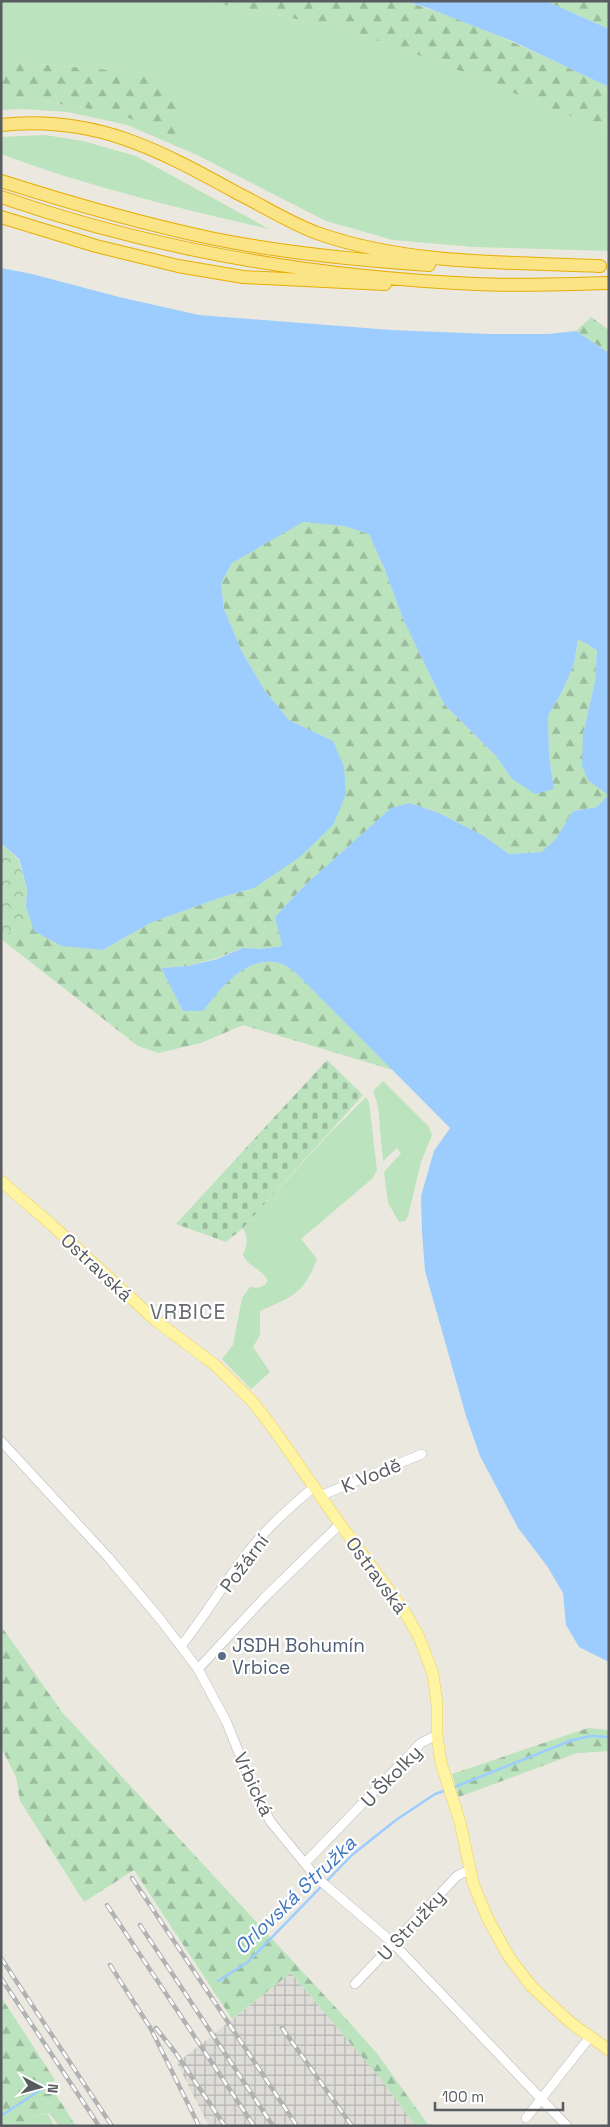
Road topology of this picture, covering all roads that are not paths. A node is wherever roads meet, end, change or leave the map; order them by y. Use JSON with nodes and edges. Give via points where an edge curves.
{"nodes":[{"id":1,"x":1,"y":125,"type":"edge"},
{"id":2,"x":1,"y":181,"type":"edge"},
{"id":3,"x":1,"y":197,"type":"edge"},
{"id":4,"x":1,"y":217,"type":"edge"},
{"id":5,"x":605,"y":266,"type":"edge"},
{"id":6,"x":415,"y":280,"type":"junction"},
{"id":7,"x":609,"y":283,"type":"edge"},
{"id":8,"x":1,"y":1181,"type":"edge"},
{"id":9,"x":1,"y":1441,"type":"edge"},
{"id":10,"x":422,"y":1454,"type":"dead end"},
{"id":11,"x":317,"y":1491,"type":"junction"},
{"id":12,"x":340,"y":1524,"type":"junction"},
{"id":13,"x":181,"y":1646,"type":"junction"},
{"id":14,"x":198,"y":1669,"type":"junction"},
{"id":15,"x":437,"y":1735,"type":"junction"},
{"id":16,"x":305,"y":1863,"type":"junction"},
{"id":17,"x":469,"y":1870,"type":"junction"},
{"id":18,"x":393,"y":1943,"type":"junction"},
{"id":19,"x":356,"y":1984,"type":"dead end"},
{"id":20,"x":590,"y":2037,"type":"junction"},
{"id":21,"x":609,"y":2050,"type":"edge"},
{"id":22,"x":541,"y":2100,"type":"junction"},
{"id":23,"x":526,"y":2118,"type":"dead end"},
{"id":24,"x":567,"y":2126,"type":"edge"}],
"edges":[{"from":1,"to":5,"type":"highway","via":[[30,122],[78,127],[130,139],[289,221],[363,247],[439,259]]},
{"from":2,"to":5,"type":"highway","via":[[105,214],[159,227],[212,239],[343,259],[477,268]]},
{"from":3,"to":6,"type":"highway","via":[[102,229],[210,254]]},
{"from":4,"to":6,"type":"highway","via":[[96,246],[243,278],[390,284]]},
{"from":6,"to":7,"type":"highway","via":[[476,284]]},
{"from":8,"to":11,"type":"main road","name":"Ostravská","via":[[148,1315],[197,1350],[231,1380],[270,1424]]},
{"from":9,"to":13,"type":"street","name":"Vrbická","via":[[108,1557]]},
{"from":10,"to":11,"type":"street","name":"K Vodě"},
{"from":11,"to":12,"type":"main road","name":"Ostravská"},
{"from":11,"to":13,"type":"street","name":"Požární","via":[[294,1504],[248,1552]]},
{"from":12,"to":14,"type":"street","name":"Požární","via":[[264,1598]]},
{"from":12,"to":15,"type":"main road","name":"Ostravská","via":[[404,1609],[428,1656],[436,1689]]},
{"from":13,"to":14,"type":"street","name":"Vrbická"},
{"from":14,"to":16,"type":"street","name":"Vrbická","via":[[226,1721],[270,1821]]},
{"from":15,"to":16,"type":"street","name":"U Školky","via":[[421,1743]]},
{"from":15,"to":17,"type":"main road","name":"Ostravská","via":[[441,1763],[454,1799]]},
{"from":16,"to":18,"type":"street","name":"Vrbická","via":[[316,1877]]},
{"from":17,"to":18,"type":"street","name":"U Stružky","via":[[457,1876]]},
{"from":17,"to":20,"type":"main road","name":"Ostravská","via":[[487,1917],[520,1972],[551,2006]]},
{"from":18,"to":19,"type":"street","name":"U Stružky"},
{"from":18,"to":22,"type":"street","name":"Vrbická"},
{"from":20,"to":21,"type":"main road","name":"Ostravská"},
{"from":20,"to":22,"type":"street"},
{"from":22,"to":23,"type":"street"},
{"from":22,"to":24,"type":"street","name":"Vrbická"}]}
